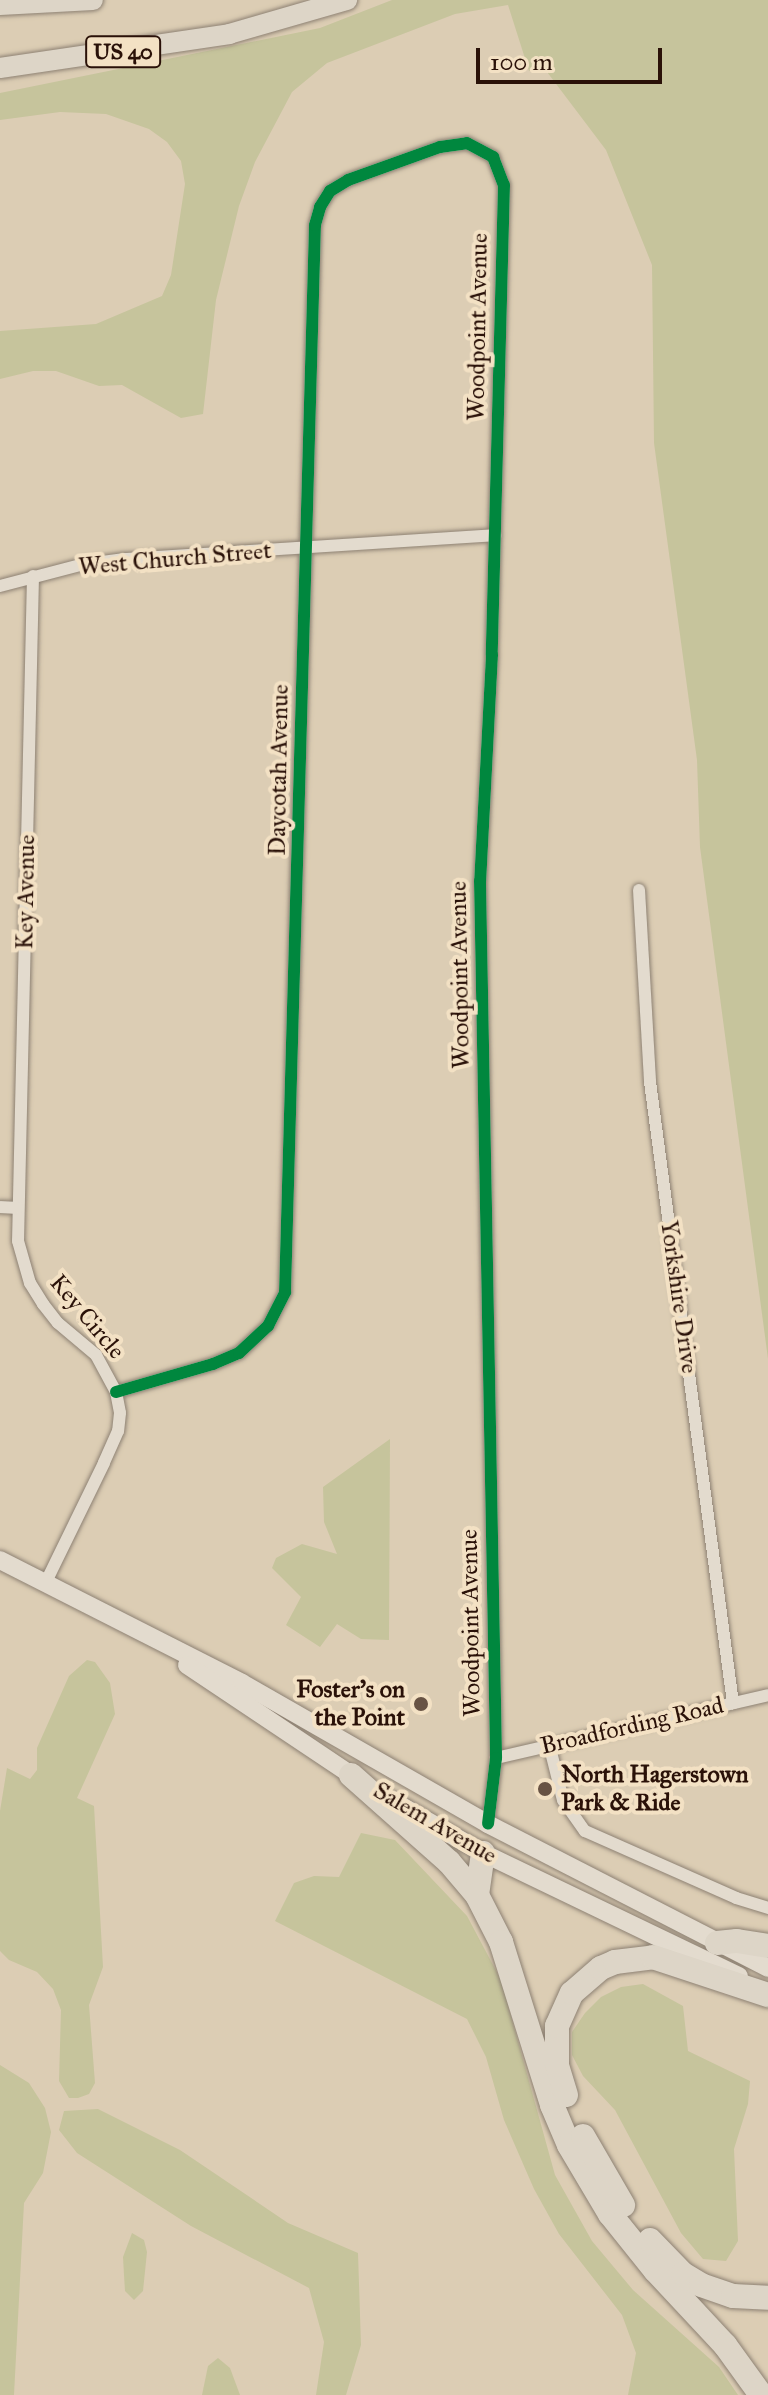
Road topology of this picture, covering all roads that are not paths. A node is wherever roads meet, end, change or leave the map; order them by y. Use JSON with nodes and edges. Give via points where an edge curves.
{"nodes":[{"id":1,"x":93,"y":0,"type":"edge"},
{"id":2,"x":290,"y":0,"type":"edge"},
{"id":3,"x":347,"y":0,"type":"edge"},
{"id":4,"x":0,"y":5,"type":"edge"},
{"id":5,"x":267,"y":24,"type":"junction"},
{"id":6,"x":0,"y":68,"type":"edge"},
{"id":7,"x":467,"y":143,"type":"joint"},
{"id":8,"x":495,"y":535,"type":"junction"},
{"id":9,"x":306,"y":548,"type":"junction"},
{"id":10,"x":33,"y":576,"type":"junction"},
{"id":11,"x":0,"y":586,"type":"edge"},
{"id":12,"x":639,"y":890,"type":"dead end"},
{"id":13,"x":0,"y":1207,"type":"edge"},
{"id":14,"x":18,"y":1208,"type":"junction"},
{"id":15,"x":116,"y":1392,"type":"junction"},
{"id":16,"x":0,"y":1560,"type":"edge"},
{"id":17,"x":46,"y":1582,"type":"junction"},
{"id":18,"x":123,"y":1620,"type":"junction"},
{"id":19,"x":768,"y":1695,"type":"edge"},
{"id":20,"x":733,"y":1703,"type":"junction"},
{"id":21,"x":549,"y":1744,"type":"junction"},
{"id":22,"x":496,"y":1758,"type":"junction"},
{"id":23,"x":351,"y":1775,"type":"junction"},
{"id":24,"x":488,"y":1824,"type":"junction"},
{"id":25,"x":483,"y":1853,"type":"junction"},
{"id":26,"x":477,"y":1895,"type":"junction"},
{"id":27,"x":768,"y":1908,"type":"edge"},
{"id":28,"x":717,"y":1943,"type":"junction"},
{"id":29,"x":768,"y":1946,"type":"edge"},
{"id":30,"x":768,"y":1968,"type":"edge"},
{"id":31,"x":768,"y":1992,"type":"edge"},
{"id":32,"x":768,"y":2298,"type":"edge"},
{"id":33,"x":761,"y":2395,"type":"edge"}],
"edges":[{"from":1,"to":4,"type":"main road","number":"US 40"},
{"from":2,"to":5,"type":"main road"},
{"from":3,"to":5,"type":"main road","number":"US 40"},
{"from":5,"to":6,"type":"main road","number":"US 40","via":[[117,53]]},
{"from":7,"to":8,"type":"street","name":"Woodpoint Avenue","via":[[493,157],[504,185]]},
{"from":7,"to":9,"type":"street","name":"Daycotah Avenue","via":[[440,147],[348,180],[330,191],[320,207],[315,225]]},
{"from":8,"to":9,"type":"street","name":"West Church Street"},
{"from":8,"to":22,"type":"street","name":"Woodpoint Avenue","via":[[480,881]]},
{"from":9,"to":10,"type":"street","name":"West Church Street","via":[[125,559]]},
{"from":9,"to":15,"type":"street","name":"Daycotah Avenue","via":[[285,1292],[268,1326],[239,1353]]},
{"from":10,"to":11,"type":"street","name":"West Church Street"},
{"from":10,"to":14,"type":"street","name":"Key Avenue"},
{"from":12,"to":20,"type":"street","name":"Yorkshire Drive","via":[[650,1082]]},
{"from":13,"to":14,"type":"street"},
{"from":14,"to":15,"type":"street","name":"Key Circle","via":[[18,1241],[30,1283],[58,1323],[96,1355]]},
{"from":15,"to":17,"type":"street","name":"Key Circle","via":[[118,1431]]},
{"from":16,"to":17,"type":"main road","name":"Salem Avenue"},
{"from":17,"to":18,"type":"main road","name":"Salem Avenue"},
{"from":18,"to":23,"type":"main road","name":"Salem Avenue"},
{"from":18,"to":24,"type":"main road","name":"Salem Avenue"},
{"from":19,"to":20,"type":"street","name":"Broadfording Road"},
{"from":20,"to":21,"type":"street","name":"Broadfording Road"},
{"from":21,"to":22,"type":"street","name":"Broadfording Road"},
{"from":21,"to":27,"type":"street","via":[[563,1800],[585,1831]]},
{"from":22,"to":24,"type":"street","name":"Woodpoint Avenue"},
{"from":23,"to":25,"type":"main road","name":"Salem Avenue"},
{"from":23,"to":26,"type":"highway","via":[[449,1862]]},
{"from":24,"to":25,"type":"main road"},
{"from":24,"to":28,"type":"main road","name":"Salem Avenue"},
{"from":25,"to":26,"type":"highway"},
{"from":25,"to":31,"type":"main road","name":"Salem Avenue"},
{"from":26,"to":33,"type":"highway","via":[[501,1942],[552,2105],[590,2185],[632,2243],[725,2345]]},
{"from":28,"to":29,"type":"highway"},
{"from":28,"to":30,"type":"main road","name":"Salem Avenue"},
{"from":31,"to":32,"type":"highway","via":[[653,1957],[615,1962],[572,1993],[557,2026],[555,2046],[567,2100],[584,2139],[643,2231],[667,2259],[701,2285],[733,2296]]}]}
